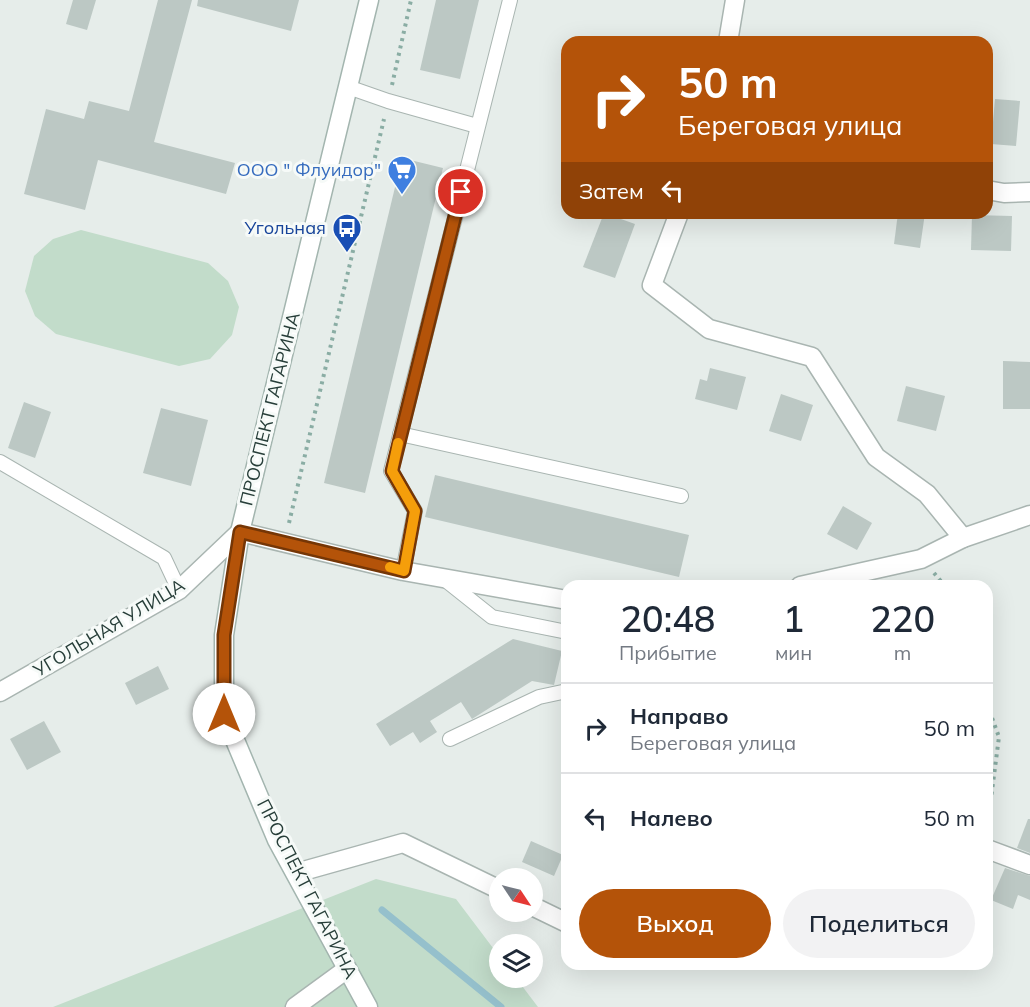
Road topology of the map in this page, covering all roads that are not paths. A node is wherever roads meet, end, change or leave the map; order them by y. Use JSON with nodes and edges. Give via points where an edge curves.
{"nodes":[{"id":1,"x":369,"y":0,"type":"edge"},
{"id":2,"x":510,"y":0,"type":"edge"},
{"id":3,"x":735,"y":0,"type":"edge"},
{"id":4,"x":729,"y":36,"type":"edge"},
{"id":5,"x":348,"y":87,"type":"junction"},
{"id":6,"x":477,"y":126,"type":"junction"},
{"id":7,"x":993,"y":191,"type":"edge"},
{"id":8,"x":1030,"y":192,"type":"edge"},
{"id":9,"x":677,"y":219,"type":"edge"},
{"id":10,"x":400,"y":434,"type":"junction"},
{"id":11,"x":0,"y":462,"type":"edge"},
{"id":12,"x":681,"y":495,"type":"dead end"},
{"id":13,"x":1030,"y":515,"type":"edge"},
{"id":14,"x":240,"y":532,"type":"junction"},
{"id":15,"x":963,"y":538,"type":"junction"},
{"id":16,"x":404,"y":571,"type":"junction"},
{"id":17,"x":441,"y":577,"type":"junction"},
{"id":18,"x":827,"y":580,"type":"edge"},
{"id":19,"x":179,"y":590,"type":"junction"},
{"id":20,"x":561,"y":599,"type":"edge"},
{"id":21,"x":561,"y":631,"type":"edge"},
{"id":22,"x":0,"y":692,"type":"edge"},
{"id":23,"x":561,"y":692,"type":"edge"},
{"id":24,"x":450,"y":739,"type":"dead end"},
{"id":25,"x":993,"y":851,"type":"edge"},
{"id":26,"x":1030,"y":865,"type":"edge"},
{"id":27,"x":296,"y":873,"type":"junction"},
{"id":28,"x":489,"y":885,"type":"edge"},
{"id":29,"x":543,"y":911,"type":"edge"},
{"id":30,"x":561,"y":920,"type":"edge"},
{"id":31,"x":347,"y":969,"type":"junction"},
{"id":32,"x":295,"y":1007,"type":"edge"},
{"id":33,"x":368,"y":1007,"type":"edge"}],
"edges":[{"from":1,"to":5,"type":"street","name":"ПРОСПЕКТ ГАГАРИНА"},
{"from":2,"to":6,"type":"lane"},
{"from":3,"to":4,"type":"street"},
{"from":5,"to":6,"type":"lane"},
{"from":5,"to":14,"type":"street","name":"ПРОСПЕКТ ГАГАРИНА"},
{"from":6,"to":10,"type":"lane"},
{"from":7,"to":8,"type":"street"},
{"from":9,"to":15,"type":"street","via":[[652,285],[709,329],[812,357],[876,457],[927,494]]},
{"from":10,"to":12,"type":"lane"},
{"from":10,"to":16,"type":"lane","via":[[392,471],[415,511]]},
{"from":11,"to":19,"type":"lane","via":[[164,558]]},
{"from":13,"to":15,"type":"street"},
{"from":14,"to":16,"type":"street"},
{"from":14,"to":19,"type":"street","name":"УГОЛЬНАЯ УЛИЦА"},
{"from":14,"to":27,"type":"street","name":"ПРОСПЕКТ ГАГАРИНА","via":[[224,635],[224,714]]},
{"from":15,"to":18,"type":"street","via":[[921,559]]},
{"from":16,"to":17,"type":"street"},
{"from":17,"to":20,"type":"street"},
{"from":17,"to":21,"type":"lane","via":[[492,617]]},
{"from":19,"to":22,"type":"street","name":"УГОЛЬНАЯ УЛИЦА"},
{"from":23,"to":24,"type":"lane","via":[[539,697]]},
{"from":25,"to":26,"type":"street"},
{"from":27,"to":28,"type":"street","via":[[403,843]]},
{"from":27,"to":31,"type":"street","name":"ПРОСПЕКТ ГАГАРИНА"},
{"from":29,"to":30,"type":"street"},
{"from":31,"to":32,"type":"street"},
{"from":31,"to":33,"type":"street","name":"ПРОСПЕКТ ГАГАРИНА"}]}
